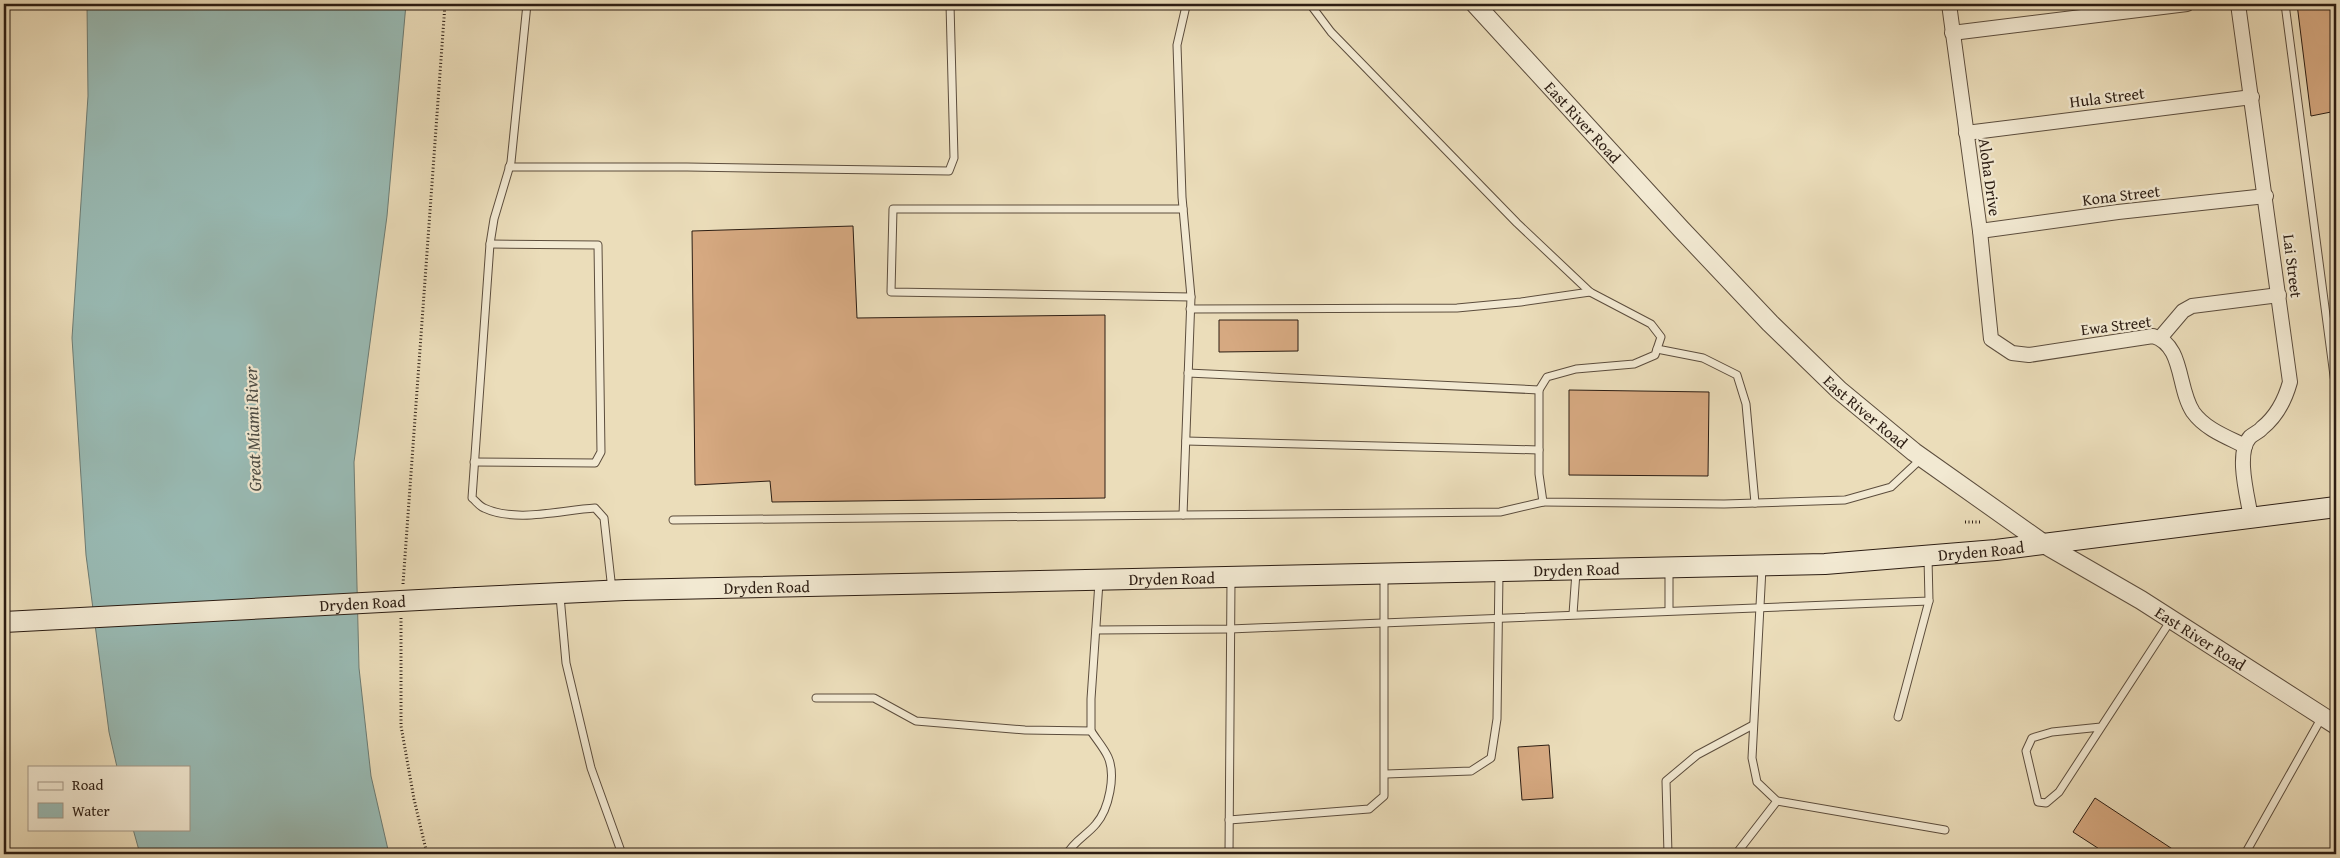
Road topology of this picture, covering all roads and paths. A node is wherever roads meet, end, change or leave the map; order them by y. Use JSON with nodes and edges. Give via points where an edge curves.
{"nodes":[{"id":1,"x":445,"y":4,"type":"edge"},
{"id":2,"x":527,"y":4,"type":"edge"},
{"id":3,"x":950,"y":4,"type":"edge"},
{"id":4,"x":1189,"y":4,"type":"edge"},
{"id":5,"x":1310,"y":4,"type":"edge"},
{"id":6,"x":1475,"y":4,"type":"edge"},
{"id":7,"x":1949,"y":4,"type":"edge"},
{"id":8,"x":2187,"y":4,"type":"edge"},
{"id":9,"x":2238,"y":4,"type":"edge"},
{"id":10,"x":2285,"y":4,"type":"edge"},
{"id":11,"x":1952,"y":32,"type":"junction"},
{"id":12,"x":2252,"y":97,"type":"junction"},
{"id":13,"x":1966,"y":133,"type":"junction"},
{"id":14,"x":509,"y":167,"type":"junction"},
{"id":15,"x":2266,"y":196,"type":"junction"},
{"id":16,"x":1184,"y":209,"type":"junction"},
{"id":17,"x":1980,"y":231,"type":"junction"},
{"id":18,"x":490,"y":244,"type":"junction"},
{"id":19,"x":1590,"y":292,"type":"junction"},
{"id":20,"x":2279,"y":295,"type":"junction"},
{"id":21,"x":1191,"y":297,"type":"junction"},
{"id":22,"x":1190,"y":309,"type":"junction"},
{"id":23,"x":2160,"y":338,"type":"junction"},
{"id":24,"x":1658,"y":349,"type":"junction"},
{"id":25,"x":2005,"y":350,"type":"joint"},
{"id":26,"x":1188,"y":373,"type":"junction"},
{"id":27,"x":1539,"y":390,"type":"junction"},
{"id":28,"x":2336,"y":391,"type":"edge"},
{"id":29,"x":1186,"y":441,"type":"junction"},
{"id":30,"x":2245,"y":446,"type":"junction"},
{"id":31,"x":1539,"y":450,"type":"junction"},
{"id":32,"x":1922,"y":458,"type":"junction"},
{"id":33,"x":474,"y":462,"type":"junction"},
{"id":34,"x":1543,"y":502,"type":"junction"},
{"id":35,"x":1755,"y":503,"type":"junction"},
{"id":36,"x":2336,"y":507,"type":"edge"},
{"id":37,"x":1183,"y":515,"type":"junction"},
{"id":38,"x":2251,"y":518,"type":"junction"},
{"id":39,"x":674,"y":520,"type":"dead end"},
{"id":40,"x":1965,"y":522,"type":"dead end"},
{"id":41,"x":1982,"y":522,"type":"dead end"},
{"id":42,"x":2044,"y":544,"type":"junction"},
{"id":43,"x":1928,"y":556,"type":"junction"},
{"id":44,"x":1763,"y":565,"type":"junction"},
{"id":45,"x":1669,"y":567,"type":"junction"},
{"id":46,"x":1576,"y":569,"type":"junction"},
{"id":47,"x":1499,"y":571,"type":"junction"},
{"id":48,"x":1384,"y":574,"type":"junction"},
{"id":49,"x":1231,"y":577,"type":"junction"},
{"id":50,"x":1099,"y":580,"type":"junction"},
{"id":51,"x":403,"y":585,"type":"dead end"},
{"id":52,"x":612,"y":590,"type":"junction"},
{"id":53,"x":559,"y":593,"type":"junction"},
{"id":54,"x":1929,"y":601,"type":"junction"},
{"id":55,"x":1761,"y":607,"type":"junction"},
{"id":56,"x":1669,"y":610,"type":"junction"},
{"id":57,"x":401,"y":613,"type":"dead end"},
{"id":58,"x":1573,"y":614,"type":"junction"},
{"id":59,"x":1498,"y":616,"type":"junction"},
{"id":60,"x":2171,"y":620,"type":"junction"},
{"id":61,"x":4,"y":622,"type":"edge"},
{"id":62,"x":1385,"y":623,"type":"junction"},
{"id":63,"x":1230,"y":629,"type":"junction"},
{"id":64,"x":1096,"y":630,"type":"junction"},
{"id":65,"x":816,"y":698,"type":"dead end"},
{"id":66,"x":1898,"y":717,"type":"dead end"},
{"id":67,"x":2329,"y":721,"type":"edge"},
{"id":68,"x":1753,"y":725,"type":"junction"},
{"id":69,"x":2101,"y":727,"type":"junction"},
{"id":70,"x":1091,"y":731,"type":"junction"},
{"id":71,"x":1386,"y":774,"type":"junction"},
{"id":72,"x":1778,"y":800,"type":"junction"},
{"id":73,"x":1229,"y":820,"type":"junction"},
{"id":74,"x":1945,"y":830,"type":"dead end"},
{"id":75,"x":427,"y":854,"type":"edge"},
{"id":76,"x":622,"y":854,"type":"edge"},
{"id":77,"x":1067,"y":854,"type":"edge"},
{"id":78,"x":1229,"y":854,"type":"edge"},
{"id":79,"x":1668,"y":854,"type":"edge"},
{"id":80,"x":1736,"y":854,"type":"edge"},
{"id":81,"x":2245,"y":854,"type":"edge"}],
"edges":[{"from":1,"to":51,"type":"path"},
{"from":2,"to":14,"type":"lane"},
{"from":3,"to":14,"type":"lane","via":[[954,158],[949,171]]},
{"from":4,"to":16,"type":"lane","via":[[1177,44]]},
{"from":5,"to":19,"type":"lane","via":[[1331,32],[1517,223]]},
{"from":6,"to":32,"type":"street","name":"East River Road","via":[[1770,323],[1839,390]]},
{"from":7,"to":11,"type":"street","name":"Aloha Drive"},
{"from":8,"to":11,"type":"street"},
{"from":9,"to":12,"type":"street","name":"Lai Street"},
{"from":10,"to":28,"type":"lane"},
{"from":11,"to":13,"type":"street","name":"Aloha Drive"},
{"from":12,"to":13,"type":"street","name":"Hula Street"},
{"from":12,"to":15,"type":"street","name":"Lai Street"},
{"from":13,"to":17,"type":"street","name":"Aloha Drive"},
{"from":14,"to":18,"type":"lane"},
{"from":15,"to":17,"type":"street","name":"Kona Street"},
{"from":15,"to":20,"type":"street","name":"Lai Street"},
{"from":16,"to":21,"type":"lane"},
{"from":16,"to":21,"type":"lane","via":[[893,209],[892,292]]},
{"from":17,"to":25,"type":"street","name":"Aloha Drive","via":[[1990,339]]},
{"from":18,"to":33,"type":"lane"},
{"from":18,"to":33,"type":"lane","via":[[598,246],[601,452],[596,463]]},
{"from":19,"to":22,"type":"lane","via":[[1458,308]]},
{"from":19,"to":24,"type":"lane","via":[[1651,324],[1661,338]]},
{"from":20,"to":23,"type":"street","name":"Ewa Street","via":[[2192,306],[2183,311]]},
{"from":20,"to":30,"type":"street","name":"Lai Street","via":[[2290,382],[2274,417],[2249,438]]},
{"from":21,"to":22,"type":"lane"},
{"from":22,"to":26,"type":"lane"},
{"from":23,"to":25,"type":"street","name":"Ewa Street","via":[[2153,336],[2097,343],[2029,355]]},
{"from":23,"to":30,"type":"street","via":[[2171,349],[2185,396],[2193,411],[2212,429]]},
{"from":24,"to":27,"type":"lane","via":[[1655,355],[1634,364],[1576,369],[1547,377]]},
{"from":24,"to":35,"type":"lane","via":[[1703,358],[1737,375],[1746,404]]},
{"from":26,"to":27,"type":"lane"},
{"from":26,"to":29,"type":"lane"},
{"from":27,"to":31,"type":"lane"},
{"from":29,"to":31,"type":"lane"},
{"from":29,"to":37,"type":"lane"},
{"from":30,"to":38,"type":"street","via":[[2242,461]]},
{"from":31,"to":34,"type":"lane"},
{"from":32,"to":35,"type":"lane","via":[[1891,487],[1845,500]]},
{"from":32,"to":42,"type":"street","name":"East River Road"},
{"from":33,"to":52,"type":"lane","via":[[472,498],[482,508],[505,514],[555,514],[595,508],[604,518]]},
{"from":34,"to":35,"type":"lane"},
{"from":34,"to":37,"type":"lane","via":[[1500,512]]},
{"from":36,"to":38,"type":"main road","name":"Dryden Road"},
{"from":37,"to":39,"type":"lane"},
{"from":38,"to":42,"type":"main road","name":"Dryden Road"},
{"from":40,"to":41,"type":"path"},
{"from":42,"to":43,"type":"main road","name":"Dryden Road"},
{"from":42,"to":60,"type":"street","name":"East River Road"},
{"from":43,"to":44,"type":"main road","name":"Dryden Road"},
{"from":43,"to":54,"type":"lane"},
{"from":44,"to":45,"type":"main road","name":"Dryden Road"},
{"from":44,"to":55,"type":"lane"},
{"from":45,"to":46,"type":"main road","name":"Dryden Road"},
{"from":45,"to":56,"type":"lane"},
{"from":46,"to":47,"type":"main road","name":"Dryden Road"},
{"from":46,"to":58,"type":"lane"},
{"from":47,"to":48,"type":"main road","name":"Dryden Road"},
{"from":47,"to":59,"type":"lane"},
{"from":48,"to":49,"type":"main road","name":"Dryden Road"},
{"from":48,"to":62,"type":"lane"},
{"from":49,"to":50,"type":"main road","name":"Dryden Road"},
{"from":49,"to":63,"type":"lane"},
{"from":50,"to":52,"type":"main road","name":"Dryden Road"},
{"from":50,"to":64,"type":"lane"},
{"from":52,"to":53,"type":"main road","name":"Dryden Road"},
{"from":53,"to":61,"type":"main road","name":"Dryden Road","bridge":true},
{"from":53,"to":76,"type":"lane","via":[[566,663],[586,749]]},
{"from":54,"to":55,"type":"lane"},
{"from":54,"to":66,"type":"lane"},
{"from":55,"to":56,"type":"lane"},
{"from":55,"to":68,"type":"lane"},
{"from":56,"to":58,"type":"lane"},
{"from":57,"to":75,"type":"path","via":[[401,726]]},
{"from":58,"to":59,"type":"lane"},
{"from":59,"to":62,"type":"lane"},
{"from":59,"to":71,"type":"lane","via":[[1497,719],[1491,758],[1471,771]]},
{"from":60,"to":67,"type":"street","name":"East River Road"},
{"from":60,"to":69,"type":"lane"},
{"from":62,"to":63,"type":"lane"},
{"from":62,"to":71,"type":"lane"},
{"from":63,"to":64,"type":"lane"},
{"from":63,"to":73,"type":"lane"},
{"from":64,"to":70,"type":"lane"},
{"from":65,"to":70,"type":"lane","via":[[874,698],[916,722]]},
{"from":67,"to":81,"type":"lane"},
{"from":68,"to":72,"type":"lane","via":[[1752,758],[1757,782]]},
{"from":68,"to":79,"type":"lane","via":[[1697,755],[1666,782]]},
{"from":69,"to":69,"type":"lane","via":[[2059,792],[2046,803],[2038,802],[2026,751],[2032,738],[2052,732]]},
{"from":70,"to":77,"type":"lane","via":[[1108,757],[1112,775],[1108,799],[1098,822]]},
{"from":71,"to":73,"type":"lane","via":[[1384,796],[1369,809]]},
{"from":72,"to":74,"type":"lane"},
{"from":72,"to":80,"type":"lane"},
{"from":73,"to":78,"type":"lane"}]}
